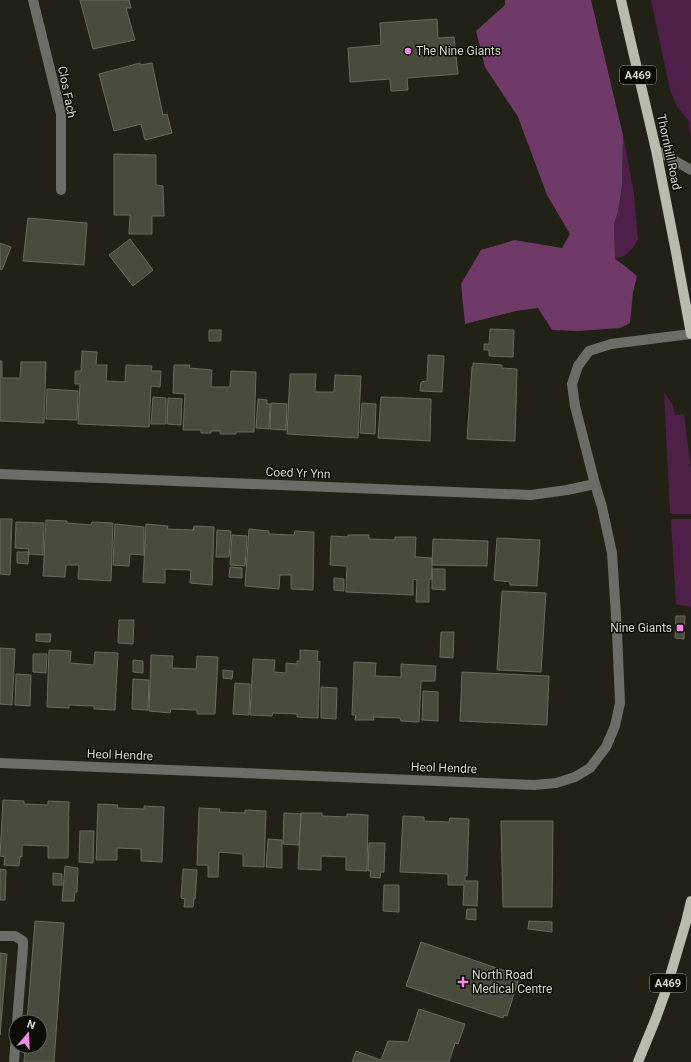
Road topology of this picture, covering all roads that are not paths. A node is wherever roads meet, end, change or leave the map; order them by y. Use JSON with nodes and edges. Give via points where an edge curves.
{"nodes":[{"id":1,"x":33,"y":0,"type":"edge"},
{"id":2,"x":621,"y":0,"type":"edge"},
{"id":3,"x":656,"y":150,"type":"junction"},
{"id":4,"x":691,"y":170,"type":"edge"},
{"id":5,"x":61,"y":190,"type":"dead end"},
{"id":6,"x":691,"y":334,"type":"edge"},
{"id":7,"x":0,"y":474,"type":"edge"},
{"id":8,"x":595,"y":484,"type":"junction"},
{"id":9,"x":0,"y":763,"type":"edge"},
{"id":10,"x":691,"y":901,"type":"edge"},
{"id":11,"x":0,"y":936,"type":"edge"},
{"id":12,"x":18,"y":1014,"type":"edge"},
{"id":13,"x":638,"y":1062,"type":"edge"}],
"edges":[{"from":1,"to":5,"type":"street","name":"Clos Fach","via":[[60,114]]},
{"from":2,"to":3,"type":"main road","name":"Thornhill Road","number":"A469"},
{"from":3,"to":4,"type":"street"},
{"from":3,"to":6,"type":"main road","name":"Thornhill Road","number":"A469"},
{"from":6,"to":8,"type":"street","name":"Heol Hendre","via":[[611,344],[589,351],[578,366],[572,384],[575,406]]},
{"from":7,"to":8,"type":"street","name":"Coed Yr Ynn","via":[[531,495]]},
{"from":8,"to":9,"type":"street","name":"Heol Hendre","via":[[612,553],[620,702],[615,726],[606,747],[590,768],[575,777],[556,783],[534,785]]},
{"from":10,"to":13,"type":"main road","number":"A469","via":[[665,993]]},
{"from":11,"to":12,"type":"street","via":[[15,936],[23,940]]}]}
